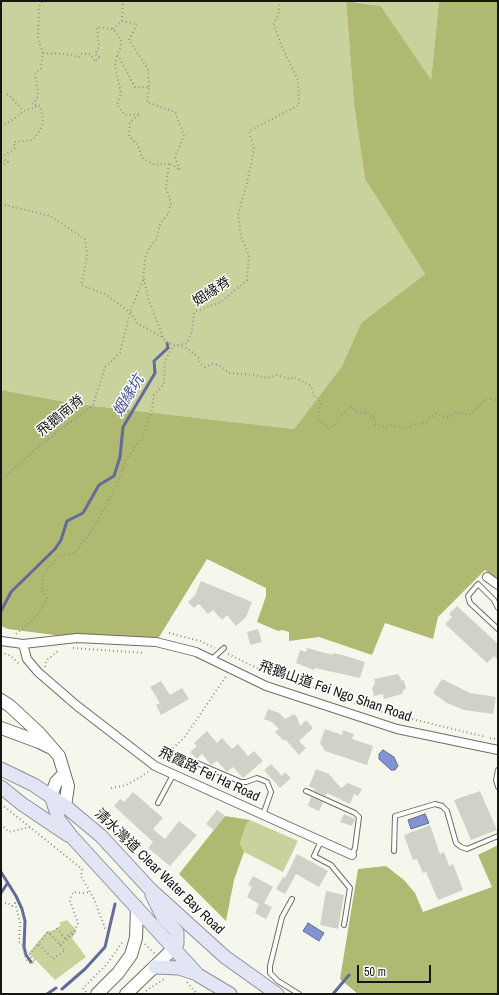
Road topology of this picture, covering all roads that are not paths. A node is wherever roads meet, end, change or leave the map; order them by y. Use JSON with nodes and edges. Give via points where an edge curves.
{"nodes":[{"id":1,"x":487,"y":577,"type":"dead end"},
{"id":2,"x":498,"y":585,"type":"edge"},
{"id":3,"x":498,"y":608,"type":"edge"},
{"id":4,"x":498,"y":629,"type":"edge"},
{"id":5,"x":5,"y":642,"type":"edge"},
{"id":6,"x":23,"y":644,"type":"junction"},
{"id":7,"x":222,"y":649,"type":"road end"},
{"id":8,"x":212,"y":659,"type":"junction"},
{"id":9,"x":1,"y":700,"type":"edge"},
{"id":10,"x":1,"y":728,"type":"edge"},
{"id":11,"x":55,"y":750,"type":"junction"},
{"id":12,"x":498,"y":750,"type":"edge"},
{"id":13,"x":190,"y":760,"type":"dead end"},
{"id":14,"x":1,"y":769,"type":"edge"},
{"id":15,"x":498,"y":770,"type":"edge"},
{"id":16,"x":64,"y":774,"type":"junction"},
{"id":17,"x":173,"y":775,"type":"junction"},
{"id":18,"x":1,"y":787,"type":"edge"},
{"id":19,"x":498,"y":787,"type":"edge"},
{"id":20,"x":306,"y":791,"type":"dead end"},
{"id":21,"x":51,"y":796,"type":"junction"},
{"id":22,"x":158,"y":804,"type":"dead end"},
{"id":23,"x":65,"y":806,"type":"junction"},
{"id":24,"x":263,"y":815,"type":"junction"},
{"id":25,"x":498,"y":836,"type":"edge"},
{"id":26,"x":72,"y":837,"type":"junction"},
{"id":27,"x":321,"y":841,"type":"junction"},
{"id":28,"x":394,"y":851,"type":"dead end"},
{"id":29,"x":352,"y":855,"type":"joint"},
{"id":30,"x":150,"y":889,"type":"junction"},
{"id":31,"x":292,"y":899,"type":"dead end"},
{"id":32,"x":137,"y":907,"type":"junction"},
{"id":33,"x":344,"y":925,"type":"dead end"},
{"id":34,"x":174,"y":948,"type":"junction"},
{"id":35,"x":158,"y":964,"type":"junction"},
{"id":36,"x":198,"y":975,"type":"junction"},
{"id":37,"x":94,"y":993,"type":"edge"},
{"id":38,"x":126,"y":994,"type":"edge"},
{"id":39,"x":230,"y":994,"type":"edge"},
{"id":40,"x":277,"y":994,"type":"edge"},
{"id":41,"x":300,"y":994,"type":"edge"}],
"edges":[{"from":1,"to":2,"type":"street"},
{"from":3,"to":4,"type":"lane","via":[[494,600],[478,584],[468,596],[470,603]]},
{"from":5,"to":6,"type":"street","name":"飛鵝山道 Fei Ngo Shan Road"},
{"from":6,"to":8,"type":"street","name":"飛鵝山道 Fei Ngo Shan Road","via":[[77,638],[156,642],[196,652]]},
{"from":6,"to":17,"type":"street","name":"飛霞路 Fei Ha Road","via":[[27,659],[38,672],[136,752]]},
{"from":7,"to":8,"type":"lane"},
{"from":8,"to":12,"type":"street","name":"飛鵝山道 Fei Ngo Shan Road","via":[[266,686],[397,729]]},
{"from":9,"to":11,"type":"main road"},
{"from":10,"to":11,"type":"main road"},
{"from":11,"to":16,"type":"main road","via":[[62,761]]},
{"from":13,"to":24,"type":"lane","via":[[241,782],[256,778],[267,782],[271,792]]},
{"from":14,"to":21,"type":"main road","name":"清水灣道 Clear Water Bay Road"},
{"from":15,"to":19,"type":"lane"},
{"from":16,"to":21,"type":"main road","via":[[56,782]]},
{"from":16,"to":23,"type":"main road","via":[[68,786]]},
{"from":17,"to":22,"type":"lane"},
{"from":17,"to":24,"type":"street","name":"飛霞路 Fei Ha Road"},
{"from":18,"to":26,"type":"main road"},
{"from":20,"to":29,"type":"lane","via":[[359,817]]},
{"from":21,"to":23,"type":"main road","name":"清水灣道 Clear Water Bay Road"},
{"from":21,"to":26,"type":"main road","via":[[59,820]]},
{"from":23,"to":30,"type":"main road","name":"清水灣道 Clear Water Bay Road","via":[[101,836]]},
{"from":24,"to":27,"type":"street","name":"飛霞路 Fei Ha Road"},
{"from":25,"to":28,"type":"lane","via":[[466,849],[460,847],[456,843],[446,811],[442,806],[435,804],[395,816]]},
{"from":26,"to":32,"type":"main road"},
{"from":27,"to":29,"type":"street","name":"飛霞路 Fei Ha Road"},
{"from":27,"to":33,"type":"lane","via":[[314,856],[331,865],[350,888]]},
{"from":30,"to":34,"type":"main road","via":[[163,916],[176,932],[177,944]]},
{"from":30,"to":40,"type":"main road","name":"清水灣道 Clear Water Bay Road","via":[[225,957]]},
{"from":31,"to":41,"type":"lane","via":[[282,917],[270,973]]},
{"from":32,"to":34,"type":"main road"},
{"from":32,"to":37,"type":"main road","via":[[127,963]]},
{"from":34,"to":35,"type":"main road"},
{"from":34,"to":36,"type":"main road"},
{"from":35,"to":36,"type":"main road"},
{"from":35,"to":38,"type":"main road"},
{"from":36,"to":39,"type":"main road"}]}
